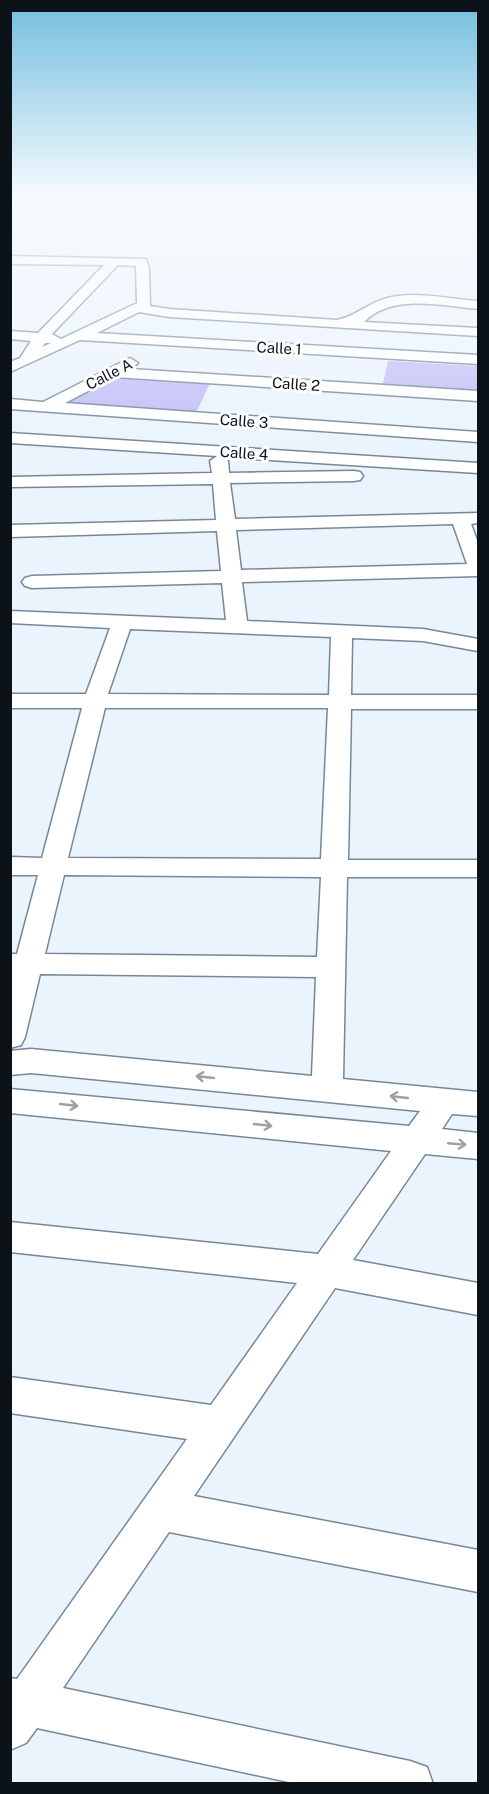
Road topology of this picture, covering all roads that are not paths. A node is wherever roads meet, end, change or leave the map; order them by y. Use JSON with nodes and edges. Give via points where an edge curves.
{"nodes":[{"id":1,"x":96,"y":281,"type":"edge"},
{"id":2,"x":143,"y":281,"type":"edge"},
{"id":3,"x":478,"y":305,"type":"edge"},
{"id":4,"x":138,"y":308,"type":"junction"},
{"id":5,"x":337,"y":324,"type":"junction"},
{"id":6,"x":478,"y":333,"type":"edge"},
{"id":7,"x":10,"y":335,"type":"edge"},
{"id":8,"x":41,"y":338,"type":"junction"},
{"id":9,"x":74,"y":338,"type":"junction"},
{"id":10,"x":173,"y":341,"type":"junction"},
{"id":11,"x":478,"y":360,"type":"edge"},
{"id":12,"x":26,"y":361,"type":"junction"},
{"id":13,"x":10,"y":368,"type":"edge"},
{"id":14,"x":114,"y":372,"type":"junction"},
{"id":15,"x":478,"y":396,"type":"edge"},
{"id":16,"x":10,"y":404,"type":"edge"},
{"id":17,"x":45,"y":407,"type":"junction"},
{"id":18,"x":478,"y":437,"type":"edge"},
{"id":19,"x":12,"y":438,"type":"edge"},
{"id":20,"x":218,"y":451,"type":"junction"},
{"id":21,"x":10,"y":459,"type":"edge"},
{"id":22,"x":478,"y":468,"type":"edge"},
{"id":23,"x":382,"y":476,"type":"dead end"},
{"id":24,"x":221,"y":478,"type":"junction"},
{"id":25,"x":10,"y":482,"type":"edge"},
{"id":26,"x":470,"y":518,"type":"edge"},
{"id":27,"x":226,"y":525,"type":"junction"},
{"id":28,"x":10,"y":531,"type":"edge"},
{"id":29,"x":478,"y":569,"type":"edge"},
{"id":30,"x":231,"y":577,"type":"junction"},
{"id":31,"x":32,"y":582,"type":"dead end"},
{"id":32,"x":10,"y":617,"type":"edge"},
{"id":33,"x":123,"y":622,"type":"junction"},
{"id":34,"x":237,"y":627,"type":"junction"},
{"id":35,"x":342,"y":632,"type":"junction"},
{"id":36,"x":478,"y":645,"type":"edge"},
{"id":37,"x":10,"y":701,"type":"edge"},
{"id":38,"x":95,"y":701,"type":"junction"},
{"id":39,"x":340,"y":702,"type":"junction"},
{"id":40,"x":478,"y":702,"type":"edge"},
{"id":41,"x":10,"y":866,"type":"edge"},
{"id":42,"x":53,"y":866,"type":"junction"},
{"id":43,"x":335,"y":868,"type":"junction"},
{"id":44,"x":478,"y":869,"type":"edge"},
{"id":45,"x":20,"y":964,"type":"edge"},
{"id":46,"x":331,"y":967,"type":"junction"},
{"id":47,"x":10,"y":1036,"type":"edge"},
{"id":48,"x":10,"y":1063,"type":"edge"},
{"id":49,"x":327,"y":1089,"type":"junction"},
{"id":50,"x":10,"y":1101,"type":"edge"},
{"id":51,"x":461,"y":1102,"type":"edge"},
{"id":52,"x":417,"y":1140,"type":"junction"},
{"id":53,"x":478,"y":1146,"type":"edge"},
{"id":54,"x":10,"y":1237,"type":"edge"},
{"id":55,"x":328,"y":1271,"type":"junction"},
{"id":56,"x":478,"y":1299,"type":"edge"},
{"id":57,"x":10,"y":1395,"type":"edge"},
{"id":58,"x":220,"y":1425,"type":"junction"},
{"id":59,"x":162,"y":1510,"type":"junction"},
{"id":60,"x":478,"y":1571,"type":"edge"},
{"id":61,"x":16,"y":1710,"type":"edge"},
{"id":62,"x":410,"y":1784,"type":"edge"}],
"edges":[{"from":1,"to":8,"type":"street"},
{"from":2,"to":4,"type":"street","via":[[144,305]]},
{"from":3,"to":5,"type":"street","via":[[389,302],[367,311],[359,320]]},
{"from":4,"to":5,"type":"street"},
{"from":4,"to":9,"type":"street"},
{"from":5,"to":6,"type":"street"},
{"from":7,"to":8,"type":"street","name":"Calle 1"},
{"from":8,"to":9,"type":"street","name":"Calle 1"},
{"from":8,"to":12,"type":"street"},
{"from":9,"to":10,"type":"street","name":"Calle 1"},
{"from":9,"to":12,"type":"street"},
{"from":10,"to":11,"type":"street","name":"Calle 1"},
{"from":10,"to":14,"type":"street","name":"Calle A"},
{"from":12,"to":13,"type":"street"},
{"from":14,"to":15,"type":"street","name":"Calle 2"},
{"from":14,"to":17,"type":"street","name":"Calle A"},
{"from":16,"to":17,"type":"street","name":"Calle 3"},
{"from":17,"to":18,"type":"street","name":"Calle 3"},
{"from":19,"to":20,"type":"street","name":"Calle 4"},
{"from":19,"to":21,"type":"street"},
{"from":20,"to":22,"type":"street","name":"Calle 4"},
{"from":20,"to":24,"type":"street"},
{"from":23,"to":24,"type":"street"},
{"from":24,"to":25,"type":"street"},
{"from":24,"to":27,"type":"street"},
{"from":26,"to":27,"type":"street"},
{"from":26,"to":29,"type":"street"},
{"from":27,"to":28,"type":"street"},
{"from":27,"to":30,"type":"street"},
{"from":29,"to":30,"type":"street"},
{"from":30,"to":31,"type":"street"},
{"from":30,"to":34,"type":"street"},
{"from":32,"to":33,"type":"street"},
{"from":33,"to":34,"type":"street"},
{"from":33,"to":38,"type":"street"},
{"from":34,"to":35,"type":"street"},
{"from":35,"to":36,"type":"street","via":[[423,635]]},
{"from":35,"to":39,"type":"street"},
{"from":37,"to":38,"type":"street"},
{"from":38,"to":39,"type":"street"},
{"from":38,"to":42,"type":"street"},
{"from":39,"to":40,"type":"street"},
{"from":39,"to":43,"type":"street"},
{"from":41,"to":42,"type":"street"},
{"from":42,"to":43,"type":"street"},
{"from":42,"to":45,"type":"street"},
{"from":43,"to":44,"type":"street"},
{"from":43,"to":46,"type":"street"},
{"from":45,"to":46,"type":"street"},
{"from":45,"to":47,"type":"street"},
{"from":46,"to":49,"type":"street"},
{"from":49,"to":48,"type":"street","one_way":true,"via":[[32,1061]]},
{"from":51,"to":49,"type":"street","one_way":true},
{"from":50,"to":52,"type":"street","one_way":true},
{"from":51,"to":52,"type":"street"},
{"from":52,"to":53,"type":"street","one_way":true},
{"from":52,"to":55,"type":"street"},
{"from":54,"to":55,"type":"street"},
{"from":55,"to":56,"type":"street"},
{"from":55,"to":58,"type":"street"},
{"from":57,"to":58,"type":"street"},
{"from":58,"to":59,"type":"street"},
{"from":59,"to":60,"type":"street"},
{"from":59,"to":61,"type":"street"},
{"from":61,"to":62,"type":"street"}]}
